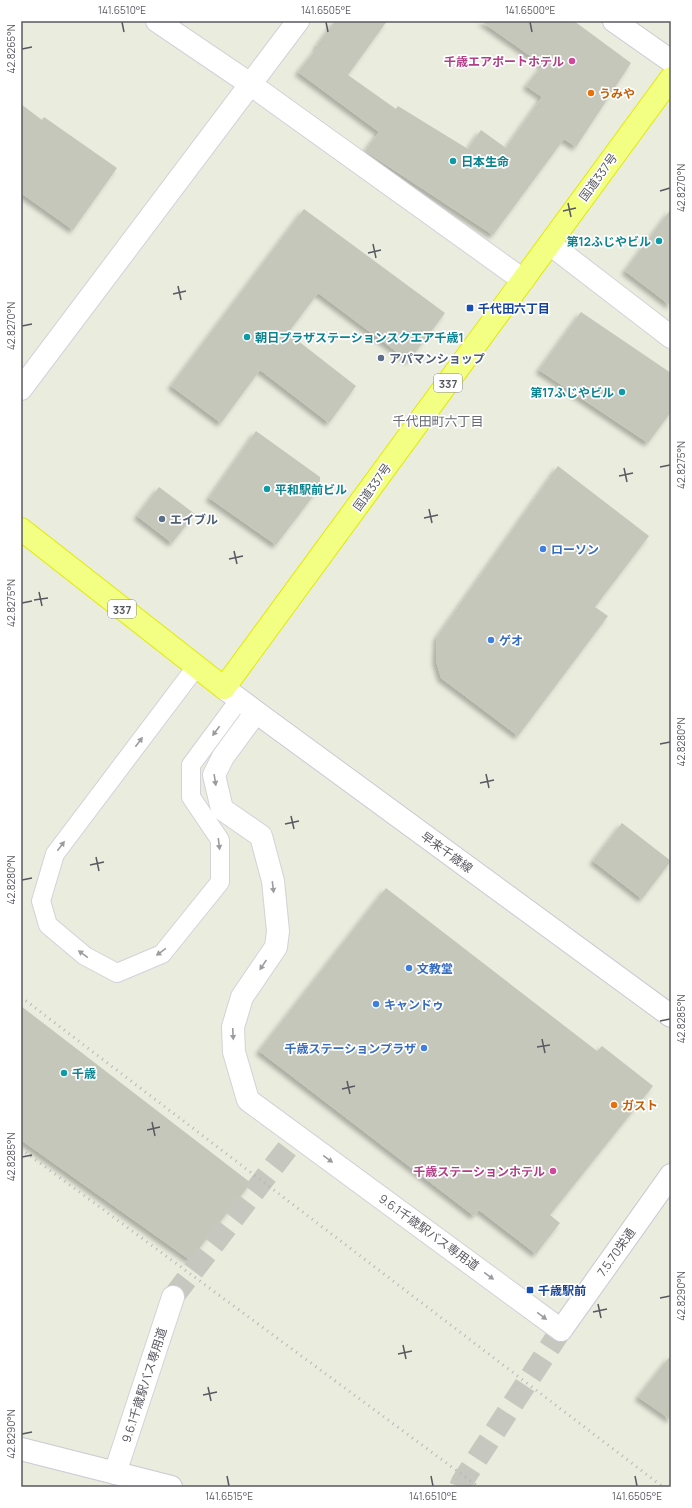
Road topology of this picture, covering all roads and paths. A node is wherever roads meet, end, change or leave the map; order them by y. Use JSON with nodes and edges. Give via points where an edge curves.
{"nodes":[{"id":1,"x":157,"y":21,"type":"edge"},
{"id":2,"x":298,"y":21,"type":"edge"},
{"id":3,"x":614,"y":21,"type":"edge"},
{"id":4,"x":671,"y":61,"type":"edge"},
{"id":5,"x":671,"y":78,"type":"edge"},
{"id":6,"x":250,"y":84,"type":"junction"},
{"id":7,"x":550,"y":244,"type":"junction"},
{"id":8,"x":523,"y":280,"type":"junction"},
{"id":9,"x":671,"y":337,"type":"edge"},
{"id":10,"x":21,"y":389,"type":"edge"},
{"id":11,"x":21,"y":529,"type":"edge"},
{"id":12,"x":196,"y":667,"type":"junction"},
{"id":13,"x":240,"y":700,"type":"junction"},
{"id":14,"x":671,"y":1016,"type":"edge"},
{"id":15,"x":671,"y":1175,"type":"edge"},
{"id":16,"x":173,"y":1297,"type":"tunnel mouth"},
{"id":17,"x":561,"y":1330,"type":"joint"},
{"id":18,"x":21,"y":1449,"type":"edge"},
{"id":19,"x":115,"y":1473,"type":"junction"},
{"id":20,"x":171,"y":1487,"type":"edge"}],
"edges":[{"from":1,"to":6,"type":"street"},
{"from":2,"to":6,"type":"street"},
{"from":3,"to":4,"type":"street"},
{"from":5,"to":7,"type":"highway","name":"国道337号","number":"337"},
{"from":6,"to":8,"type":"street"},
{"from":6,"to":10,"type":"street"},
{"from":7,"to":8,"type":"highway","name":"国道337号","number":"337"},
{"from":7,"to":9,"type":"street"},
{"from":8,"to":13,"type":"highway","name":"国道337号","number":"337"},
{"from":11,"to":12,"type":"highway","number":"337"},
{"from":12,"to":13,"type":"highway","number":"337"},
{"from":13,"to":12,"type":"lane","one_way":true,"via":[[191,765],[191,797],[220,840],[220,882],[162,954],[117,973],[85,956],[48,925],[41,901],[55,854]]},
{"from":13,"to":14,"type":"street","name":"早来千歳線"},
{"from":13,"to":17,"type":"street","name":"9.6.1千歳駅バス専用道","one_way":true,"via":[[223,757],[214,775],[222,809],[261,836],[273,881],[278,931],[276,947],[242,996],[233,1027],[234,1052],[248,1100]]},
{"from":15,"to":17,"type":"street","name":"7.5.70栄通"},
{"from":16,"to":19,"type":"street","name":"9.6.1千歳駅バス専用道"},
{"from":18,"to":19,"type":"street"},
{"from":19,"to":20,"type":"street"}]}
